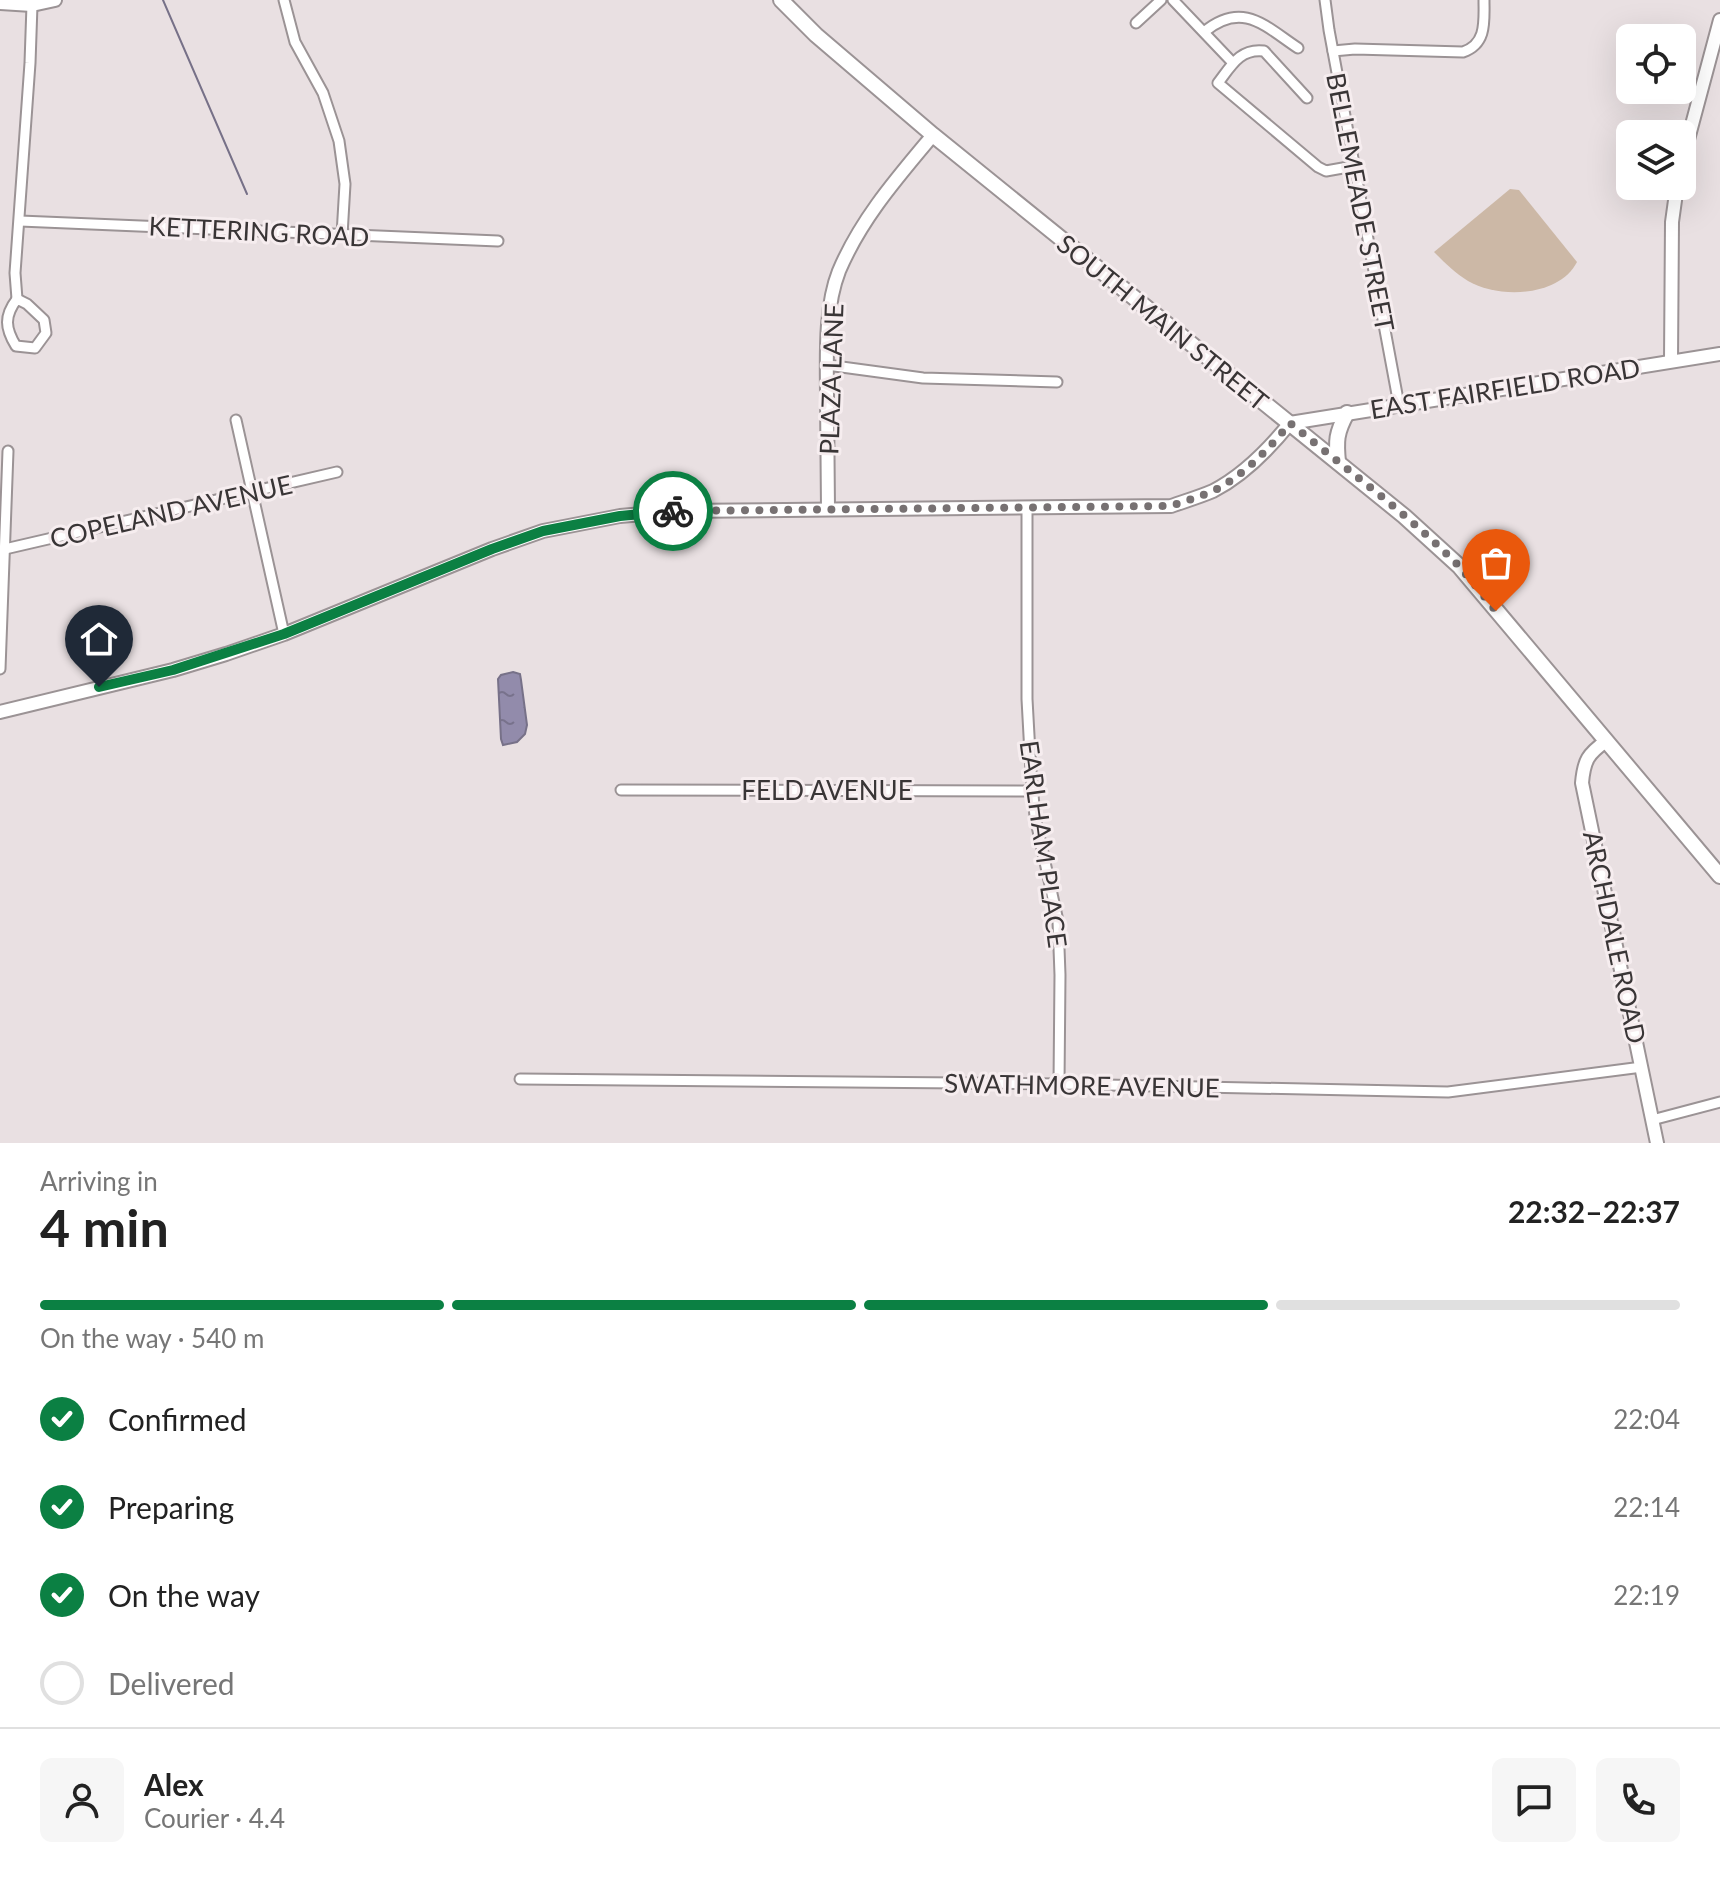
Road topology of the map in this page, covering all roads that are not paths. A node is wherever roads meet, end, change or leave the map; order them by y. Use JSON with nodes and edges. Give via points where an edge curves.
{"nodes":[{"id":1,"x":55,"y":0,"type":"edge"},
{"id":2,"x":284,"y":0,"type":"edge"},
{"id":3,"x":781,"y":0,"type":"edge"},
{"id":4,"x":1161,"y":0,"type":"edge"},
{"id":5,"x":1173,"y":0,"type":"edge"},
{"id":6,"x":1325,"y":0,"type":"edge"},
{"id":7,"x":1484,"y":0,"type":"edge"},
{"id":8,"x":0,"y":3,"type":"edge"},
{"id":9,"x":32,"y":5,"type":"junction"},
{"id":10,"x":1720,"y":20,"type":"edge"},
{"id":11,"x":1136,"y":23,"type":"dead end"},
{"id":12,"x":1204,"y":32,"type":"junction"},
{"id":13,"x":1298,"y":48,"type":"dead end"},
{"id":14,"x":1333,"y":51,"type":"junction"},
{"id":15,"x":1233,"y":63,"type":"junction"},
{"id":16,"x":1307,"y":98,"type":"dead end"},
{"id":17,"x":1693,"y":120,"type":"edge"},
{"id":18,"x":933,"y":135,"type":"junction"},
{"id":19,"x":1354,"y":166,"type":"junction"},
{"id":20,"x":1675,"y":200,"type":"edge"},
{"id":21,"x":20,"y":221,"type":"junction"},
{"id":22,"x":342,"y":235,"type":"junction"},
{"id":23,"x":498,"y":241,"type":"dead end"},
{"id":24,"x":17,"y":299,"type":"junction"},
{"id":25,"x":1720,"y":354,"type":"edge"},
{"id":26,"x":1671,"y":361,"type":"junction"},
{"id":27,"x":827,"y":365,"type":"junction"},
{"id":28,"x":1057,"y":382,"type":"dead end"},
{"id":29,"x":1399,"y":405,"type":"junction"},
{"id":30,"x":1347,"y":413,"type":"junction"},
{"id":31,"x":236,"y":420,"type":"dead end"},
{"id":32,"x":1290,"y":423,"type":"junction"},
{"id":33,"x":8,"y":451,"type":"dead end"},
{"id":34,"x":1338,"y":462,"type":"junction"},
{"id":35,"x":337,"y":472,"type":"dead end"},
{"id":36,"x":252,"y":492,"type":"junction"},
{"id":37,"x":1027,"y":508,"type":"junction"},
{"id":38,"x":828,"y":509,"type":"junction"},
{"id":39,"x":5,"y":549,"type":"junction"},
{"id":40,"x":284,"y":634,"type":"junction"},
{"id":41,"x":0,"y":669,"type":"edge"},
{"id":42,"x":0,"y":712,"type":"edge"},
{"id":43,"x":1606,"y":741,"type":"junction"},
{"id":44,"x":621,"y":790,"type":"dead end"},
{"id":45,"x":1033,"y":791,"type":"junction"},
{"id":46,"x":1720,"y":876,"type":"edge"},
{"id":47,"x":1642,"y":1067,"type":"junction"},
{"id":48,"x":520,"y":1079,"type":"dead end"},
{"id":49,"x":1059,"y":1084,"type":"junction"},
{"id":50,"x":1720,"y":1102,"type":"edge"},
{"id":51,"x":1652,"y":1120,"type":"junction"},
{"id":52,"x":1657,"y":1143,"type":"edge"}],
"edges":[{"from":1,"to":9,"type":"main road"},
{"from":2,"to":22,"type":"street","via":[[295,42],[323,93],[339,141],[345,184]]},
{"from":3,"to":18,"type":"main road","name":"SOUTH MAIN STREET"},
{"from":4,"to":11,"type":"street"},
{"from":5,"to":12,"type":"street"},
{"from":6,"to":14,"type":"street","name":"BELLEMEADE STREET"},
{"from":7,"to":14,"type":"street","via":[[1482,36],[1472,49]]},
{"from":8,"to":9,"type":"main road"},
{"from":9,"to":21,"type":"street"},
{"from":10,"to":17,"type":"main road"},
{"from":12,"to":13,"type":"street","via":[[1223,20],[1251,17]]},
{"from":12,"to":15,"type":"street"},
{"from":14,"to":19,"type":"street","name":"BELLEMEADE STREET"},
{"from":15,"to":16,"type":"street","via":[[1246,52],[1264,51]]},
{"from":15,"to":19,"type":"street","via":[[1218,83],[1318,167],[1326,171]]},
{"from":18,"to":27,"type":"main road","name":"PLAZA LANE","via":[[872,209],[838,274]]},
{"from":18,"to":32,"type":"main road","name":"SOUTH MAIN STREET"},
{"from":19,"to":29,"type":"street","name":"BELLEMEADE STREET"},
{"from":20,"to":26,"type":"main road"},
{"from":21,"to":22,"type":"street","name":"KETTERING ROAD"},
{"from":21,"to":24,"type":"street"},
{"from":22,"to":23,"type":"street","name":"KETTERING ROAD"},
{"from":24,"to":24,"type":"street","via":[[9,310],[7,331],[16,346],[35,348],[46,333],[44,320]]},
{"from":25,"to":26,"type":"main road","name":"EAST FAIRFIELD ROAD"},
{"from":26,"to":29,"type":"main road","name":"EAST FAIRFIELD ROAD"},
{"from":27,"to":28,"type":"street","via":[[923,378]]},
{"from":27,"to":38,"type":"main road","name":"PLAZA LANE"},
{"from":29,"to":30,"type":"main road","name":"EAST FAIRFIELD ROAD"},
{"from":30,"to":32,"type":"main road","name":"EAST FAIRFIELD ROAD"},
{"from":30,"to":34,"type":"main road","via":[[1336,440]]},
{"from":31,"to":36,"type":"street"},
{"from":32,"to":34,"type":"main road","name":"SOUTH MAIN STREET"},
{"from":32,"to":37,"type":"main road","via":[[1235,477],[1194,499],[1155,507]]},
{"from":33,"to":39,"type":"street"},
{"from":34,"to":43,"type":"main road","name":"SOUTH MAIN STREET","via":[[1459,566]]},
{"from":35,"to":36,"type":"street","name":"COPELAND AVENUE"},
{"from":36,"to":39,"type":"street","name":"COPELAND AVENUE"},
{"from":36,"to":40,"type":"street"},
{"from":37,"to":38,"type":"main road"},
{"from":37,"to":45,"type":"street","name":"EARLHAM PLACE","via":[[1027,699]]},
{"from":38,"to":40,"type":"main road","via":[[639,513],[543,531]]},
{"from":39,"to":41,"type":"street"},
{"from":40,"to":42,"type":"main road","via":[[173,670]]},
{"from":43,"to":46,"type":"main road","name":"SOUTH MAIN STREET"},
{"from":43,"to":47,"type":"main road","name":"ARCHDALE ROAD","via":[[1590,753],[1582,783]]},
{"from":44,"to":45,"type":"street","name":"FELD AVENUE"},
{"from":45,"to":49,"type":"street","name":"EARLHAM PLACE","via":[[1058,921]]},
{"from":47,"to":49,"type":"street","name":"SWATHMORE AVENUE","via":[[1448,1092]]},
{"from":47,"to":51,"type":"main road","name":"ARCHDALE ROAD"},
{"from":48,"to":49,"type":"street","name":"SWATHMORE AVENUE"},
{"from":50,"to":51,"type":"street"},
{"from":51,"to":52,"type":"main road","name":"ARCHDALE ROAD"}]}
